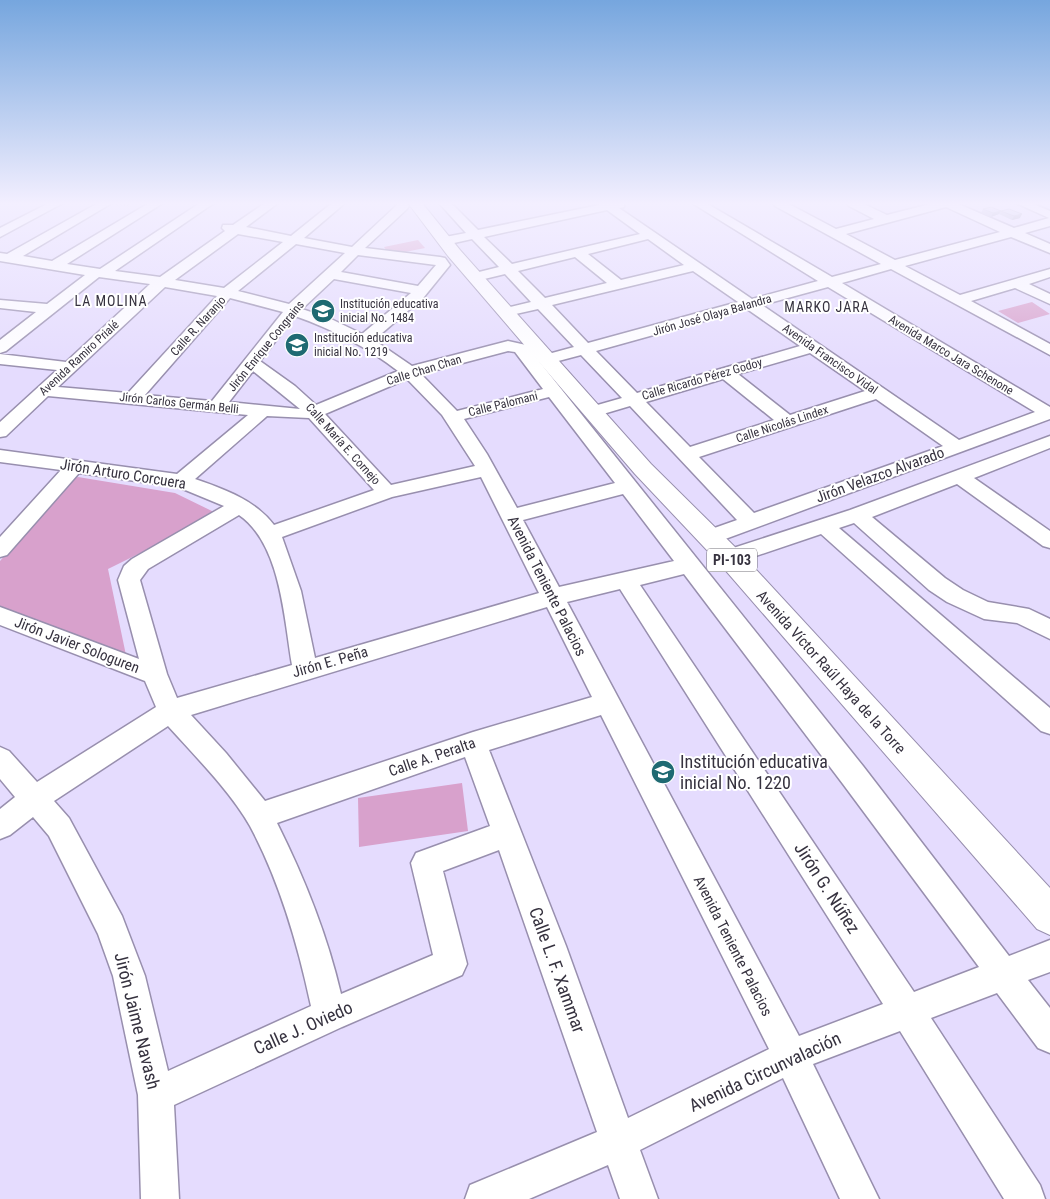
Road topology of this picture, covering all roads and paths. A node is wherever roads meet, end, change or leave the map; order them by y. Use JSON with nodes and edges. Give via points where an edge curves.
{"nodes":[{"id":1,"x":9,"y":259,"type":"edge"},
{"id":2,"x":16,"y":259,"type":"edge"},
{"id":3,"x":65,"y":259,"type":"edge"},
{"id":4,"x":122,"y":259,"type":"edge"},
{"id":5,"x":191,"y":259,"type":"edge"},
{"id":6,"x":270,"y":259,"type":"edge"},
{"id":7,"x":346,"y":259,"type":"edge"},
{"id":8,"x":443,"y":259,"type":"edge"},
{"id":9,"x":452,"y":259,"type":"edge"},
{"id":10,"x":498,"y":259,"type":"edge"},
{"id":11,"x":554,"y":259,"type":"edge"},
{"id":12,"x":585,"y":259,"type":"edge"},
{"id":13,"x":686,"y":259,"type":"edge"},
{"id":14,"x":791,"y":259,"type":"edge"},
{"id":15,"x":882,"y":259,"type":"edge"},
{"id":16,"x":915,"y":259,"type":"edge"},
{"id":17,"x":55,"y":265,"type":"junction"},
{"id":18,"x":893,"y":265,"type":"junction"},
{"id":19,"x":696,"y":266,"type":"junction"},
{"id":20,"x":509,"y":270,"type":"junction"},
{"id":21,"x":0,"y":273,"type":"edge"},
{"id":22,"x":100,"y":273,"type":"junction"},
{"id":23,"x":1050,"y":273,"type":"edge"},
{"id":24,"x":332,"y":274,"type":"junction"},
{"id":25,"x":476,"y":277,"type":"junction"},
{"id":26,"x":161,"y":282,"type":"junction"},
{"id":27,"x":830,"y":282,"type":"junction"},
{"id":28,"x":1017,"y":283,"type":"junction"},
{"id":29,"x":618,"y":285,"type":"junction"},
{"id":30,"x":421,"y":291,"type":"junction"},
{"id":31,"x":227,"y":293,"type":"junction"},
{"id":32,"x":958,"y":300,"type":"junction"},
{"id":33,"x":1050,"y":300,"type":"edge"},
{"id":34,"x":543,"y":303,"type":"junction"},
{"id":35,"x":0,"y":304,"type":"edge"},
{"id":36,"x":750,"y":304,"type":"junction"},
{"id":37,"x":49,"y":309,"type":"junction"},
{"id":38,"x":293,"y":309,"type":"junction"},
{"id":39,"x":507,"y":312,"type":"junction"},
{"id":40,"x":1050,"y":336,"type":"edge"},
{"id":41,"x":364,"y":340,"type":"junction"},
{"id":42,"x":1033,"y":341,"type":"junction"},
{"id":43,"x":812,"y":347,"type":"junction"},
{"id":44,"x":0,"y":348,"type":"edge"},
{"id":45,"x":588,"y":349,"type":"junction"},
{"id":46,"x":1050,"y":350,"type":"edge"},
{"id":47,"x":0,"y":359,"type":"edge"},
{"id":48,"x":547,"y":359,"type":"junction"},
{"id":49,"x":250,"y":362,"type":"junction"},
{"id":50,"x":69,"y":367,"type":"junction"},
{"id":51,"x":410,"y":372,"type":"junction"},
{"id":52,"x":726,"y":372,"type":"junction"},
{"id":53,"x":44,"y":391,"type":"junction"},
{"id":54,"x":554,"y":391,"type":"junction"},
{"id":55,"x":878,"y":392,"type":"junction"},
{"id":56,"x":133,"y":398,"type":"junction"},
{"id":57,"x":634,"y":400,"type":"junction"},
{"id":58,"x":217,"y":406,"type":"junction"},
{"id":59,"x":314,"y":412,"type":"junction"},
{"id":60,"x":593,"y":412,"type":"junction"},
{"id":61,"x":261,"y":413,"type":"junction"},
{"id":62,"x":1049,"y":413,"type":"edge"},
{"id":63,"x":453,"y":417,"type":"junction"},
{"id":64,"x":787,"y":422,"type":"junction"},
{"id":65,"x":0,"y":432,"type":"edge"},
{"id":66,"x":1050,"y":442,"type":"edge"},
{"id":67,"x":957,"y":447,"type":"junction"},
{"id":68,"x":685,"y":455,"type":"junction"},
{"id":69,"x":0,"y":456,"type":"edge"},
{"id":70,"x":75,"y":466,"type":"junction"},
{"id":71,"x":485,"y":470,"type":"junction"},
{"id":72,"x":959,"y":476,"type":"junction"},
{"id":73,"x":181,"y":482,"type":"junction"},
{"id":74,"x":629,"y":486,"type":"junction"},
{"id":75,"x":387,"y":492,"type":"junction"},
{"id":76,"x":240,"y":506,"type":"junction"},
{"id":77,"x":857,"y":515,"type":"junction"},
{"id":78,"x":511,"y":516,"type":"junction"},
{"id":79,"x":751,"y":522,"type":"junction"},
{"id":80,"x":824,"y":526,"type":"junction"},
{"id":81,"x":270,"y":534,"type":"junction"},
{"id":82,"x":710,"y":537,"type":"junction"},
{"id":83,"x":1050,"y":541,"type":"edge"},
{"id":84,"x":0,"y":550,"type":"edge"},
{"id":85,"x":729,"y":557,"type":"junction"},
{"id":86,"x":690,"y":565,"type":"junction"},
{"id":87,"x":625,"y":579,"type":"junction"},
{"id":88,"x":552,"y":597,"type":"junction"},
{"id":89,"x":0,"y":616,"type":"edge"},
{"id":90,"x":1050,"y":630,"type":"edge"},
{"id":91,"x":306,"y":670,"type":"junction"},
{"id":92,"x":155,"y":674,"type":"junction"},
{"id":93,"x":608,"y":703,"type":"junction"},
{"id":94,"x":170,"y":711,"type":"junction"},
{"id":95,"x":1050,"y":724,"type":"edge"},
{"id":96,"x":473,"y":742,"type":"junction"},
{"id":97,"x":0,"y":759,"type":"edge"},
{"id":98,"x":35,"y":798,"type":"junction"},
{"id":99,"x":259,"y":816,"type":"junction"},
{"id":100,"x":0,"y":826,"type":"edge"},
{"id":101,"x":507,"y":833,"type":"junction"},
{"id":102,"x":1050,"y":916,"type":"edge"},
{"id":103,"x":1050,"y":956,"type":"edge"},
{"id":104,"x":1003,"y":974,"type":"junction"},
{"id":105,"x":907,"y":1011,"type":"junction"},
{"id":106,"x":330,"y":1015,"type":"junction"},
{"id":107,"x":1050,"y":1036,"type":"edge"},
{"id":108,"x":790,"y":1056,"type":"junction"},
{"id":109,"x":156,"y":1095,"type":"junction"},
{"id":110,"x":618,"y":1142,"type":"junction"},
{"id":111,"x":160,"y":1199,"type":"edge"},
{"id":112,"x":484,"y":1199,"type":"edge"},
{"id":113,"x":639,"y":1199,"type":"edge"},
{"id":114,"x":860,"y":1199,"type":"edge"},
{"id":115,"x":1026,"y":1199,"type":"edge"}],
"edges":[{"from":1,"to":21,"type":"street"},
{"from":2,"to":17,"type":"street","name":"Avenida Teniente Palacios"},
{"from":3,"to":17,"type":"street"},
{"from":4,"to":22,"type":"street"},
{"from":5,"to":26,"type":"street","name":"Avenida Ramiro Prialé"},
{"from":6,"to":31,"type":"street","name":"Calle R. Naranjo"},
{"from":7,"to":24,"type":"street","name":"Jirón Enrique Congrains"},
{"from":8,"to":30,"type":"street","via":[[440,270]]},
{"from":9,"to":25,"type":"main road","name":"Avenida Víctor Raúl Haya de la Torre","number":"PI-103"},
{"from":10,"to":20,"type":"street"},
{"from":11,"to":20,"type":"street"},
{"from":12,"to":29,"type":"street"},
{"from":13,"to":19,"type":"street","name":"Avenida Francisco Vidal"},
{"from":14,"to":27,"type":"street","name":"Avenida Marco Jara Schenone"},
{"from":15,"to":18,"type":"street"},
{"from":16,"to":18,"type":"street","name":"Jirón José Olaya Balandra"},
{"from":17,"to":22,"type":"street","name":"Avenida Teniente Palacios"},
{"from":18,"to":27,"type":"street","name":"Jirón José Olaya Balandra"},
{"from":18,"to":32,"type":"street"},
{"from":19,"to":29,"type":"street"},
{"from":19,"to":36,"type":"street","name":"Avenida Francisco Vidal"},
{"from":20,"to":25,"type":"street"},
{"from":20,"to":34,"type":"street"},
{"from":22,"to":26,"type":"street","name":"Avenida Teniente Palacios"},
{"from":22,"to":37,"type":"street"},
{"from":23,"to":28,"type":"street"},
{"from":24,"to":30,"type":"street"},
{"from":24,"to":38,"type":"street","name":"Jirón Enrique Congrains"},
{"from":25,"to":39,"type":"main road","name":"Avenida Víctor Raúl Haya de la Torre","number":"PI-103"},
{"from":26,"to":31,"type":"street","name":"Avenida Teniente Palacios"},
{"from":26,"to":50,"type":"street","name":"Avenida Ramiro Prialé"},
{"from":27,"to":36,"type":"street","name":"Jirón José Olaya Balandra"},
{"from":27,"to":62,"type":"street","name":"Avenida Marco Jara Schenone"},
{"from":28,"to":32,"type":"street"},
{"from":28,"to":33,"type":"street"},
{"from":29,"to":34,"type":"street"},
{"from":30,"to":41,"type":"street"},
{"from":31,"to":38,"type":"street","name":"Avenida Teniente Palacios"},
{"from":31,"to":56,"type":"street","name":"Calle R. Naranjo"},
{"from":32,"to":42,"type":"street"},
{"from":34,"to":39,"type":"street"},
{"from":34,"to":45,"type":"street"},
{"from":35,"to":37,"type":"street"},
{"from":36,"to":43,"type":"street","name":"Avenida Francisco Vidal"},
{"from":36,"to":45,"type":"street","name":"Jirón José Olaya Balandra"},
{"from":37,"to":44,"type":"street"},
{"from":38,"to":41,"type":"street","name":"Avenida Teniente Palacios"},
{"from":38,"to":49,"type":"street","name":"Jirón Enrique Congrains"},
{"from":39,"to":48,"type":"main road","name":"Avenida Víctor Raúl Haya de la Torre","number":"PI-103"},
{"from":40,"to":42,"type":"street"},
{"from":41,"to":51,"type":"street","name":"Avenida Teniente Palacios"},
{"from":42,"to":46,"type":"street"},
{"from":43,"to":52,"type":"street","name":"Calle Ricardo Pérez Godoy"},
{"from":43,"to":55,"type":"street","name":"Avenida Francisco Vidal"},
{"from":45,"to":48,"type":"street","name":"Jirón José Olaya Balandra"},
{"from":45,"to":57,"type":"street"},
{"from":47,"to":50,"type":"street"},
{"from":48,"to":60,"type":"main road","name":"Avenida Víctor Raúl Haya de la Torre","number":"PI-103"},
{"from":49,"to":58,"type":"street","name":"Jirón Enrique Congrains"},
{"from":49,"to":59,"type":"street","name":"Calle María E. Cornejo","via":[[281,381]]},
{"from":50,"to":53,"type":"street","name":"Avenida Ramiro Prialé"},
{"from":51,"to":54,"type":"street","name":"Calle Chan Chan","via":[[508,346],[520,348]]},
{"from":51,"to":59,"type":"street","name":"Calle Chan Chan"},
{"from":51,"to":63,"type":"street","name":"Avenida Teniente Palacios"},
{"from":52,"to":57,"type":"street","name":"Calle Ricardo Pérez Godoy"},
{"from":52,"to":64,"type":"street"},
{"from":53,"to":56,"type":"street","name":"Jirón Carlos Germán Belli"},
{"from":53,"to":65,"type":"street","name":"Avenida Ramiro Prialé"},
{"from":54,"to":63,"type":"street","name":"Calle Palomani"},
{"from":54,"to":74,"type":"street"},
{"from":55,"to":64,"type":"street","name":"Calle Nicolás Lindex"},
{"from":55,"to":67,"type":"street","name":"Avenida Francisco Vidal"},
{"from":56,"to":58,"type":"street","name":"Jirón Carlos Germán Belli"},
{"from":57,"to":60,"type":"street","name":"Calle Ricardo Pérez Godoy"},
{"from":57,"to":68,"type":"street"},
{"from":58,"to":61,"type":"street","name":"Jirón Carlos Germán Belli"},
{"from":59,"to":61,"type":"street","name":"Jirón Carlos Germán Belli"},
{"from":59,"to":75,"type":"street","name":"Calle María E. Cornejo"},
{"from":60,"to":82,"type":"main road","name":"Avenida Víctor Raúl Haya de la Torre","number":"PI-103"},
{"from":61,"to":73,"type":"street"},
{"from":62,"to":67,"type":"street","name":"Jirón Velazco Alvarado"},
{"from":63,"to":71,"type":"street","name":"Avenida Teniente Palacios"},
{"from":64,"to":68,"type":"street","name":"Calle Nicolás Lindex"},
{"from":66,"to":72,"type":"street","name":"Jirón Velazco Alvarado"},
{"from":67,"to":79,"type":"street","name":"Jirón Velazco Alvarado"},
{"from":68,"to":79,"type":"street"},
{"from":69,"to":70,"type":"street","name":"Jirón Arturo Corcuera"},
{"from":70,"to":73,"type":"street","name":"Jirón Arturo Corcuera"},
{"from":70,"to":84,"type":"street"},
{"from":71,"to":75,"type":"street"},
{"from":71,"to":78,"type":"street","name":"Avenida Teniente Palacios"},
{"from":72,"to":77,"type":"street","name":"Jirón Velazco Alvarado"},
{"from":72,"to":83,"type":"street"},
{"from":73,"to":76,"type":"street","name":"Jirón Arturo Corcuera","via":[[205,489]]},
{"from":74,"to":78,"type":"street"},
{"from":74,"to":86,"type":"street"},
{"from":75,"to":81,"type":"street"},
{"from":76,"to":81,"type":"street","name":"Jirón Arturo Corcuera","via":[[260,521]]},
{"from":76,"to":92,"type":"street","via":[[140,564],[132,572],[129,580]]},
{"from":77,"to":80,"type":"street","name":"Jirón Velazco Alvarado"},
{"from":77,"to":90,"type":"street","via":[[955,596],[984,610],[1021,615]]},
{"from":78,"to":88,"type":"street","name":"Avenida Teniente Palacios"},
{"from":79,"to":82,"type":"street","name":"Jirón Velazco Alvarado"},
{"from":80,"to":85,"type":"street","name":"Jirón Velazco Alvarado"},
{"from":80,"to":95,"type":"street"},
{"from":81,"to":91,"type":"street","name":"Jirón Arturo Corcuera","via":[[282,560]]},
{"from":82,"to":85,"type":"main road","name":"Avenida Víctor Raúl Haya de la Torre","number":"PI-103"},
{"from":85,"to":102,"type":"main road","name":"Avenida Víctor Raúl Haya de la Torre","number":"PI-103"},
{"from":86,"to":87,"type":"street","name":"Jirón E. Peña"},
{"from":86,"to":104,"type":"street"},
{"from":87,"to":88,"type":"street","name":"Jirón E. Peña"},
{"from":87,"to":105,"type":"street","name":"Jirón G. Núñez"},
{"from":88,"to":91,"type":"street","name":"Jirón E. Peña"},
{"from":88,"to":93,"type":"street","name":"Avenida Teniente Palacios"},
{"from":89,"to":92,"type":"street","name":"Jirón Javier Sologuren"},
{"from":91,"to":94,"type":"street","name":"Jirón E. Peña"},
{"from":92,"to":94,"type":"street"},
{"from":93,"to":96,"type":"street","name":"Calle A. Peralta"},
{"from":93,"to":108,"type":"street","name":"Avenida Teniente Palacios"},
{"from":94,"to":98,"type":"street","name":"Jirón E. Peña"},
{"from":94,"to":99,"type":"street","via":[[217,761]]},
{"from":96,"to":99,"type":"street","name":"Calle A. Peralta"},
{"from":96,"to":101,"type":"street","name":"Calle L. F. Xammar"},
{"from":97,"to":98,"type":"street","name":"Jirón Jaime Navash"},
{"from":98,"to":100,"type":"street","name":"Jirón E. Peña"},
{"from":98,"to":109,"type":"street","name":"Jirón Jaime Navash","via":[[59,827],[111,927],[129,976]]},
{"from":99,"to":106,"type":"street","via":[[295,895],[318,964]]},
{"from":101,"to":106,"type":"street","name":"Calle J. Oviedo","via":[[426,863],[451,964]]},
{"from":101,"to":110,"type":"street","name":"Calle L. F. Xammar"},
{"from":103,"to":104,"type":"street","name":"Avenida Circunvalación"},
{"from":104,"to":105,"type":"street","name":"Avenida Circunvalación"},
{"from":104,"to":107,"type":"street"},
{"from":105,"to":108,"type":"street","name":"Avenida Circunvalación"},
{"from":105,"to":115,"type":"street","name":"Jirón G. Núñez"},
{"from":106,"to":109,"type":"street","name":"Calle J. Oviedo"},
{"from":108,"to":110,"type":"street","name":"Avenida Circunvalación"},
{"from":108,"to":114,"type":"street","name":"Avenida Teniente Palacios"},
{"from":109,"to":111,"type":"street","name":"Jirón Jaime Navash"},
{"from":110,"to":112,"type":"street","name":"Avenida Circunvalación"},
{"from":110,"to":113,"type":"street","name":"Calle L. F. Xammar"}]}
